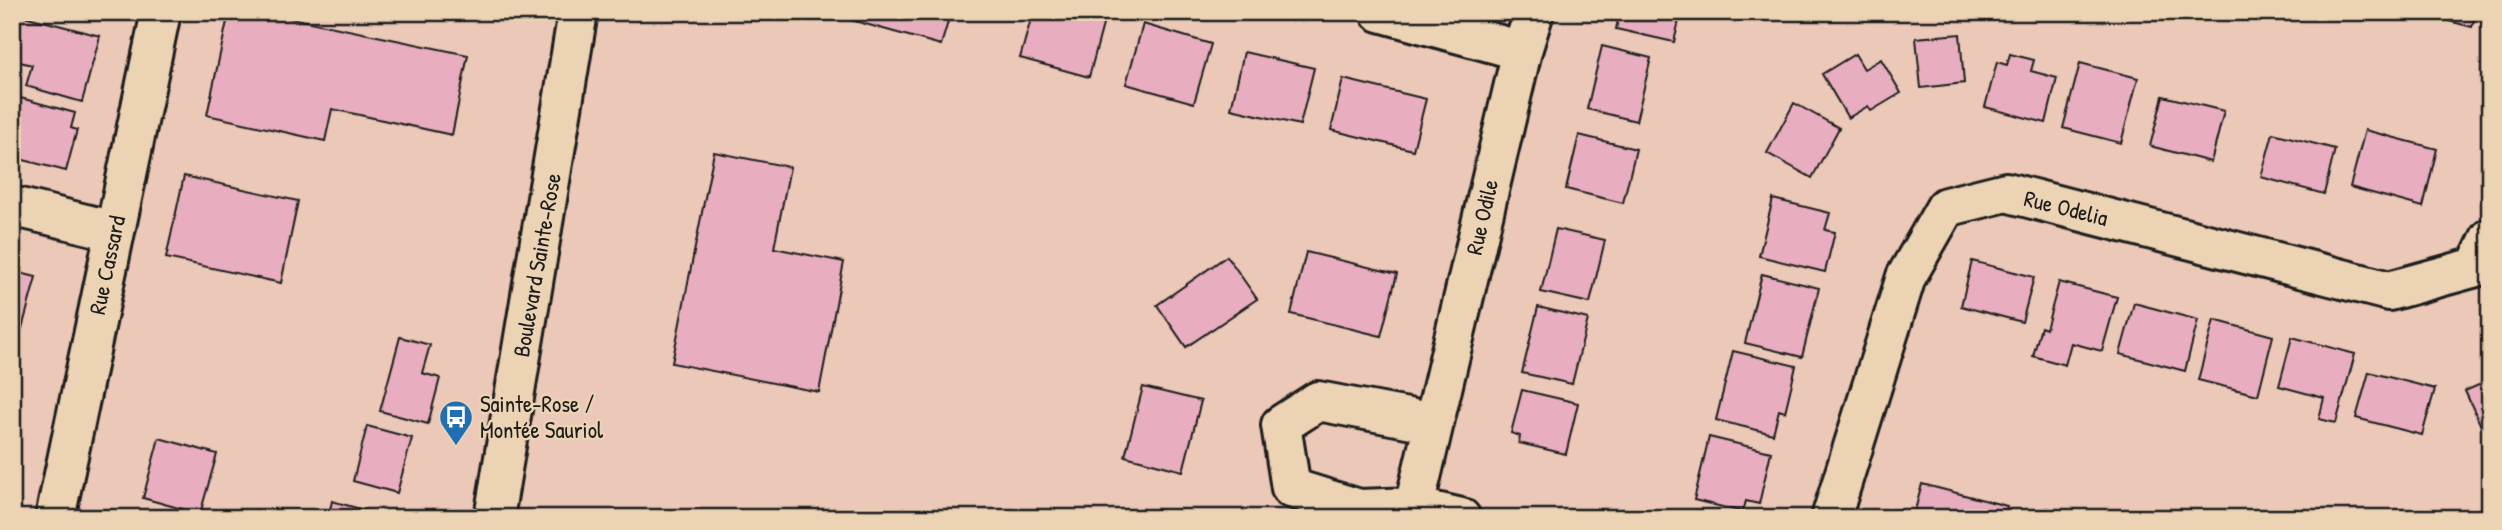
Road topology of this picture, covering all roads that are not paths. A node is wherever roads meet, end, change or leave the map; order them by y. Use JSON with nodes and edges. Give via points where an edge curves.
{"nodes":[{"id":1,"x":161,"y":12,"type":"edge"},
{"id":2,"x":578,"y":12,"type":"edge"},
{"id":3,"x":1380,"y":12,"type":"edge"},
{"id":4,"x":1534,"y":12,"type":"edge"},
{"id":5,"x":1522,"y":51,"type":"junction"},
{"id":6,"x":12,"y":206,"type":"edge"},
{"id":7,"x":114,"y":232,"type":"junction"},
{"id":8,"x":2490,"y":238,"type":"edge"},
{"id":9,"x":1433,"y":423,"type":"junction"},
{"id":10,"x":1414,"y":506,"type":"junction"},
{"id":11,"x":55,"y":518,"type":"edge"},
{"id":12,"x":494,"y":518,"type":"edge"},
{"id":13,"x":1461,"y":518,"type":"edge"},
{"id":14,"x":1831,"y":518,"type":"edge"}],
"edges":[{"from":1,"to":7,"type":"street","name":"Rue Cassard"},
{"from":2,"to":12,"type":"street","name":"Boulevard Sainte-Rose"},
{"from":3,"to":5,"type":"street"},
{"from":4,"to":5,"type":"street","name":"Rue Odile"},
{"from":5,"to":9,"type":"street","name":"Rue Odile"},
{"from":6,"to":7,"type":"street"},
{"from":7,"to":11,"type":"street","name":"Rue Cassard"},
{"from":8,"to":14,"type":"street","name":"Rue Odelia","via":[[2476,267],[2389,290],[2006,192],[1946,207],[1906,277]]},
{"from":9,"to":10,"type":"street","name":"Rue Odile"},
{"from":9,"to":10,"type":"street","via":[[1318,401],[1281,425],[1291,488],[1359,509]]},
{"from":10,"to":13,"type":"street"}]}
